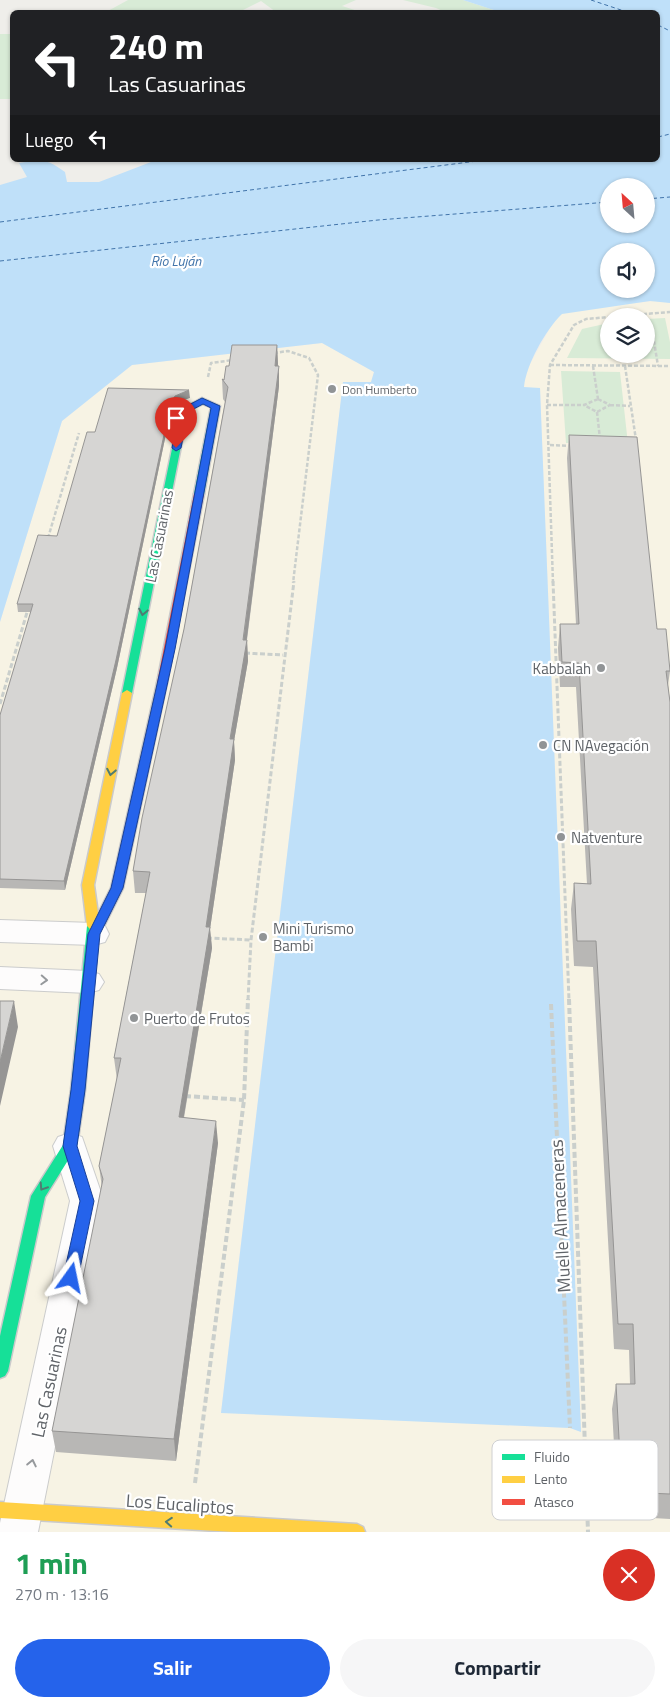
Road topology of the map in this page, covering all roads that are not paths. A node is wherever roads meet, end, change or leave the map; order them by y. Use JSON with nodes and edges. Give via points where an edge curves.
{"nodes":[{"id":1,"x":0,"y":931,"type":"edge"},
{"id":2,"x":94,"y":934,"type":"junction"},
{"id":3,"x":0,"y":978,"type":"edge"},
{"id":4,"x":88,"y":982,"type":"junction"},
{"id":5,"x":70,"y":1146,"type":"junction"},
{"id":6,"x":0,"y":1371,"type":"edge"},
{"id":7,"x":13,"y":1518,"type":"edge"},
{"id":8,"x":357,"y":1532,"type":"edge"}],
"edges":[{"from":1,"to":2,"type":"street"},
{"from":2,"to":2,"type":"street","name":"Las Casuarinas","one_way":true,"via":[[117,888],[170,649],[216,406],[202,401],[184,410],[88,885]]},
{"from":2,"to":4,"type":"street","name":"Las Casuarinas"},
{"from":3,"to":4,"type":"street","one_way":true},
{"from":4,"to":5,"type":"street","name":"Las Casuarinas"},
{"from":5,"to":6,"type":"street","name":"Las Casuarinas","one_way":true,"via":[[38,1196]]},
{"from":7,"to":5,"type":"street","name":"Las Casuarinas","one_way":true,"via":[[87,1201]]},
{"from":8,"to":7,"type":"street","name":"Los Eucaliptos","one_way":true}]}
